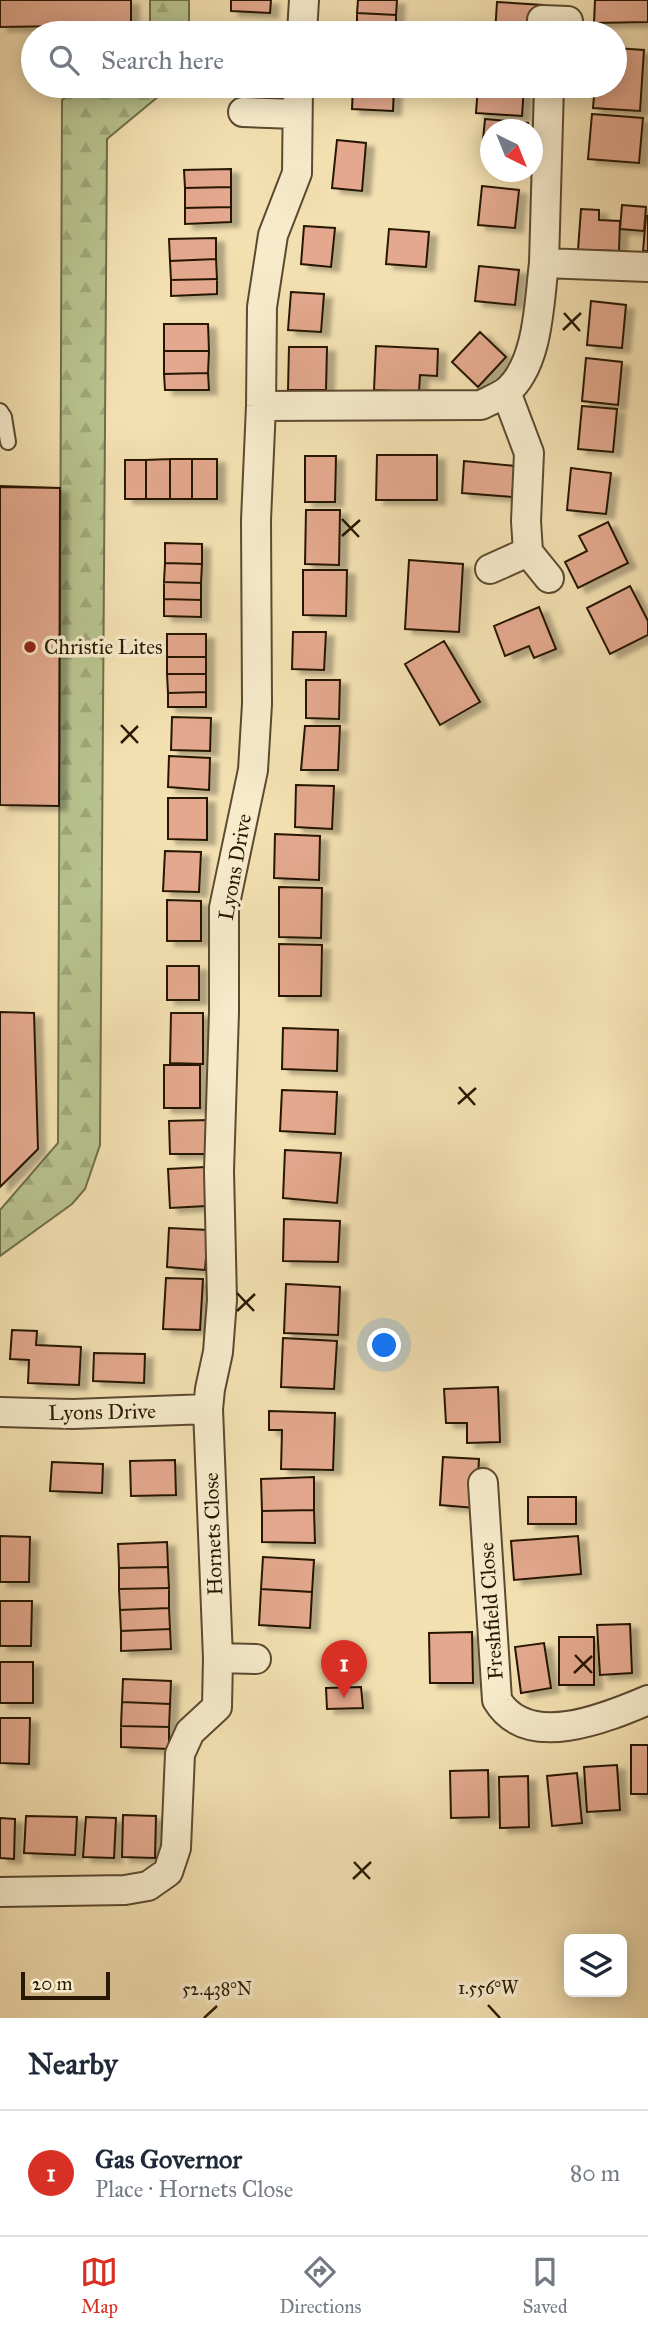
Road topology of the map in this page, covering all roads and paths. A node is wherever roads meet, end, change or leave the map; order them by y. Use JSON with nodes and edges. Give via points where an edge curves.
{"nodes":[{"id":1,"x":304,"y":0,"type":"edge"},
{"id":2,"x":303,"y":21,"type":"edge"},
{"id":3,"x":297,"y":98,"type":"edge"},
{"id":4,"x":549,"y":98,"type":"edge"},
{"id":5,"x":243,"y":112,"type":"dead end"},
{"id":6,"x":296,"y":114,"type":"junction"},
{"id":7,"x":544,"y":263,"type":"junction"},
{"id":8,"x":648,"y":267,"type":"edge"},
{"id":9,"x":506,"y":392,"type":"junction"},
{"id":10,"x":261,"y":406,"type":"junction"},
{"id":11,"x":0,"y":411,"type":"edge"},
{"id":12,"x":8,"y":442,"type":"dead end"},
{"id":13,"x":528,"y":552,"type":"junction"},
{"id":14,"x":490,"y":569,"type":"dead end"},
{"id":15,"x":549,"y":578,"type":"dead end"},
{"id":16,"x":208,"y":1409,"type":"junction"},
{"id":17,"x":0,"y":1412,"type":"edge"},
{"id":18,"x":483,"y":1483,"type":"dead end"},
{"id":19,"x":218,"y":1658,"type":"junction"},
{"id":20,"x":256,"y":1659,"type":"dead end"},
{"id":21,"x":648,"y":1700,"type":"edge"},
{"id":22,"x":0,"y":1892,"type":"edge"}],
"edges":[{"from":1,"to":2,"type":"street"},
{"from":3,"to":6,"type":"street","name":"Lyons Drive"},
{"from":4,"to":7,"type":"street"},
{"from":5,"to":6,"type":"street"},
{"from":6,"to":10,"type":"street","name":"Lyons Drive","via":[[296,173],[273,235],[262,307]]},
{"from":7,"to":8,"type":"street"},
{"from":7,"to":9,"type":"street","via":[[533,343],[523,372]]},
{"from":9,"to":10,"type":"street","via":[[481,405]]},
{"from":9,"to":13,"type":"street","via":[[529,453]]},
{"from":10,"to":16,"type":"street","name":"Lyons Drive","via":[[257,704],[253,770],[224,908],[219,1171],[222,1300]]},
{"from":11,"to":12,"type":"lane"},
{"from":13,"to":14,"type":"street"},
{"from":13,"to":15,"type":"street"},
{"from":16,"to":17,"type":"street","name":"Lyons Drive"},
{"from":16,"to":19,"type":"street","name":"Hornets Close"},
{"from":18,"to":21,"type":"street","name":"Freshfield Close","via":[[497,1700],[503,1711],[534,1726],[555,1727],[595,1720]]},
{"from":19,"to":20,"type":"street"},
{"from":19,"to":22,"type":"street","name":"Hornets Close","via":[[217,1707],[190,1732],[180,1754],[176,1848],[168,1872],[148,1886],[125,1890]]}]}
